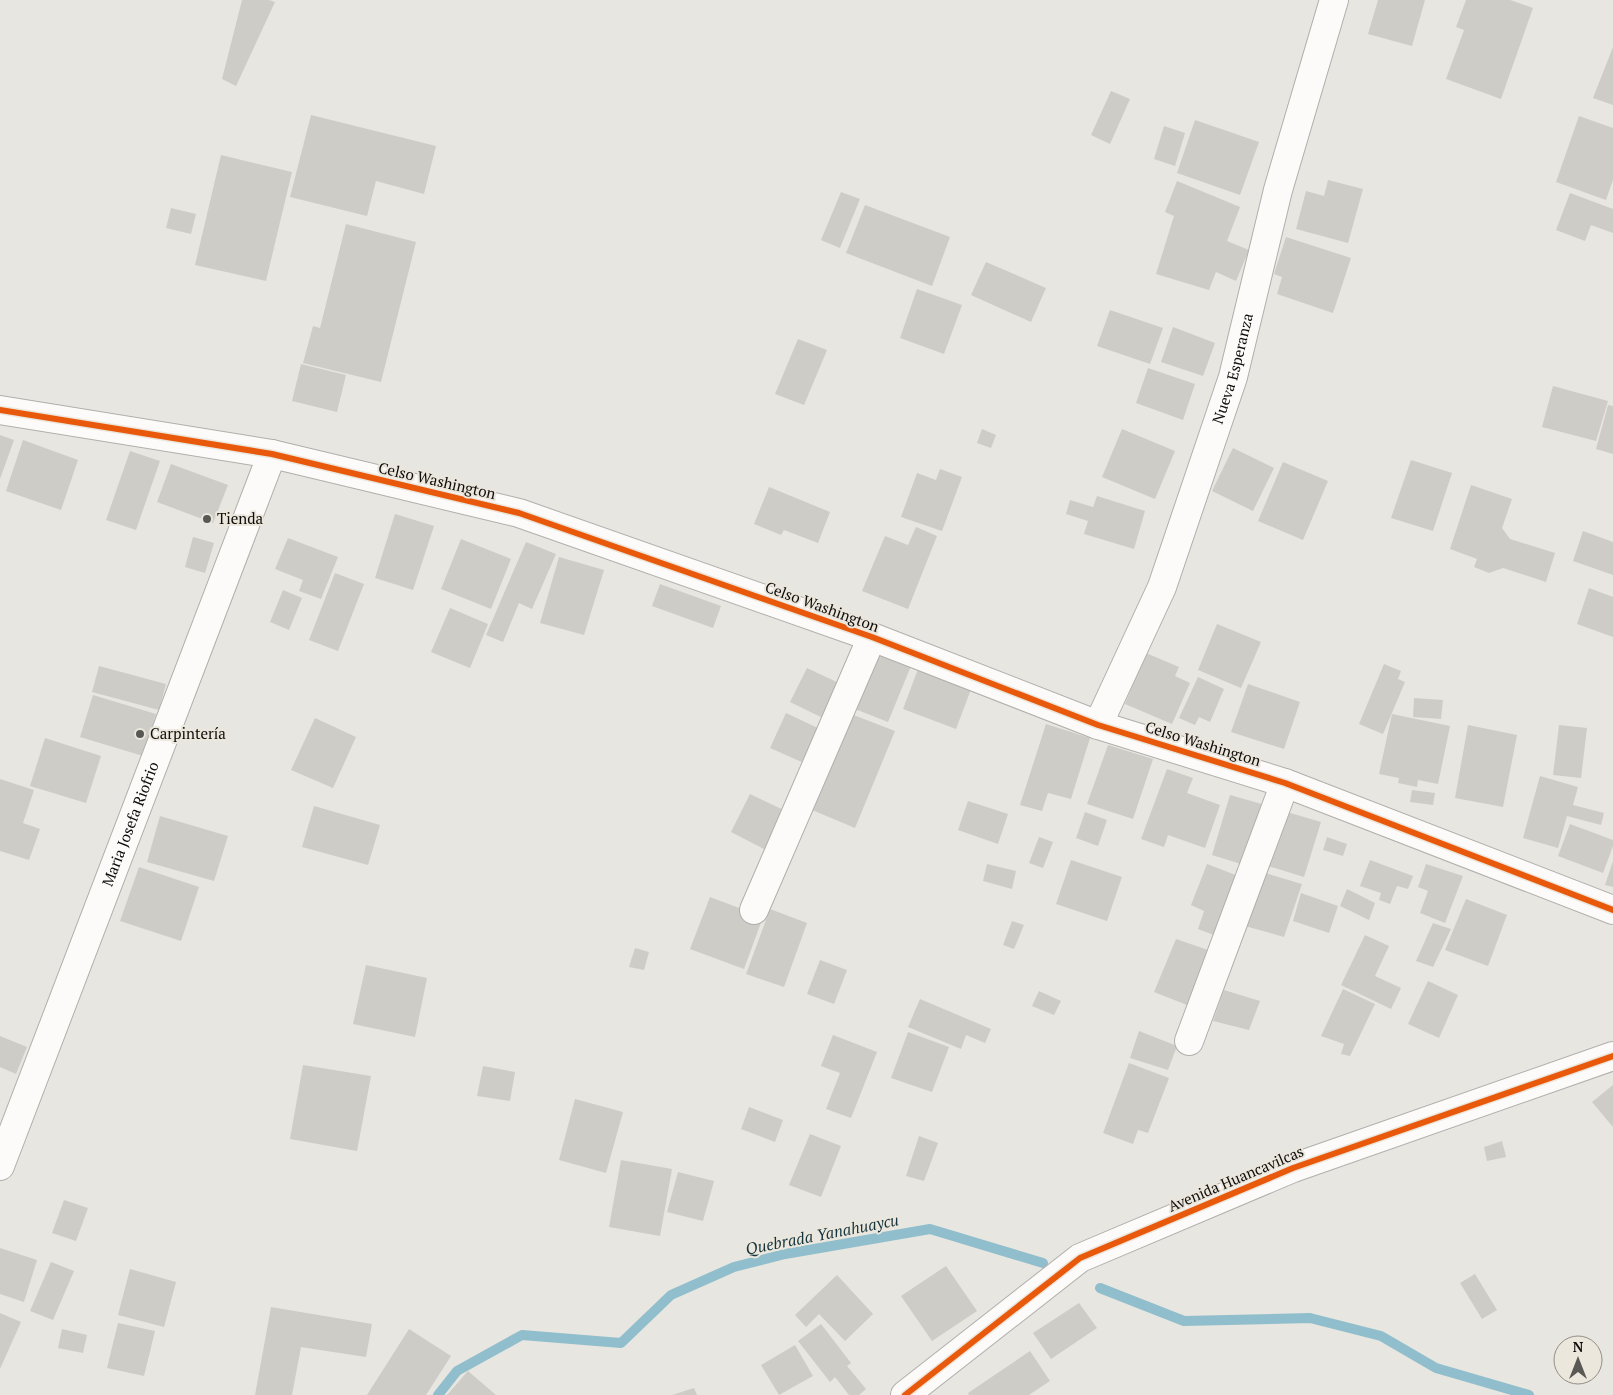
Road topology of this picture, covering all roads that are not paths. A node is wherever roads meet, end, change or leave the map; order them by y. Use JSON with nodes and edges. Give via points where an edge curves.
{"nodes":[{"id":1,"x":1334,"y":0,"type":"edge"},
{"id":2,"x":0,"y":410,"type":"edge"},
{"id":3,"x":272,"y":454,"type":"junction"},
{"id":4,"x":872,"y":637,"type":"junction"},
{"id":5,"x":1098,"y":725,"type":"junction"},
{"id":6,"x":1285,"y":783,"type":"junction"},
{"id":7,"x":754,"y":910,"type":"dead end"},
{"id":8,"x":1613,"y":910,"type":"edge"},
{"id":9,"x":1190,"y":1041,"type":"dead end"},
{"id":10,"x":1613,"y":1056,"type":"edge"},
{"id":11,"x":0,"y":1166,"type":"edge"},
{"id":12,"x":906,"y":1395,"type":"edge"}],
"edges":[{"from":1,"to":5,"type":"street","name":"Nueva Esperanza","via":[[1278,190],[1224,404],[1162,587]]},
{"from":2,"to":3,"type":"street","name":"Celso Washington"},
{"from":3,"to":4,"type":"street","name":"Celso Washington","via":[[519,513]]},
{"from":3,"to":11,"type":"street","name":"Maria Josefa Riofrio"},
{"from":4,"to":5,"type":"street","name":"Celso Washington"},
{"from":4,"to":7,"type":"street"},
{"from":5,"to":6,"type":"street","name":"Celso Washington"},
{"from":6,"to":8,"type":"street","name":"Celso Washington"},
{"from":6,"to":9,"type":"street"},
{"from":10,"to":12,"type":"street","name":"Avenida Huancavilcas","via":[[1293,1168],[1080,1258]]}]}
